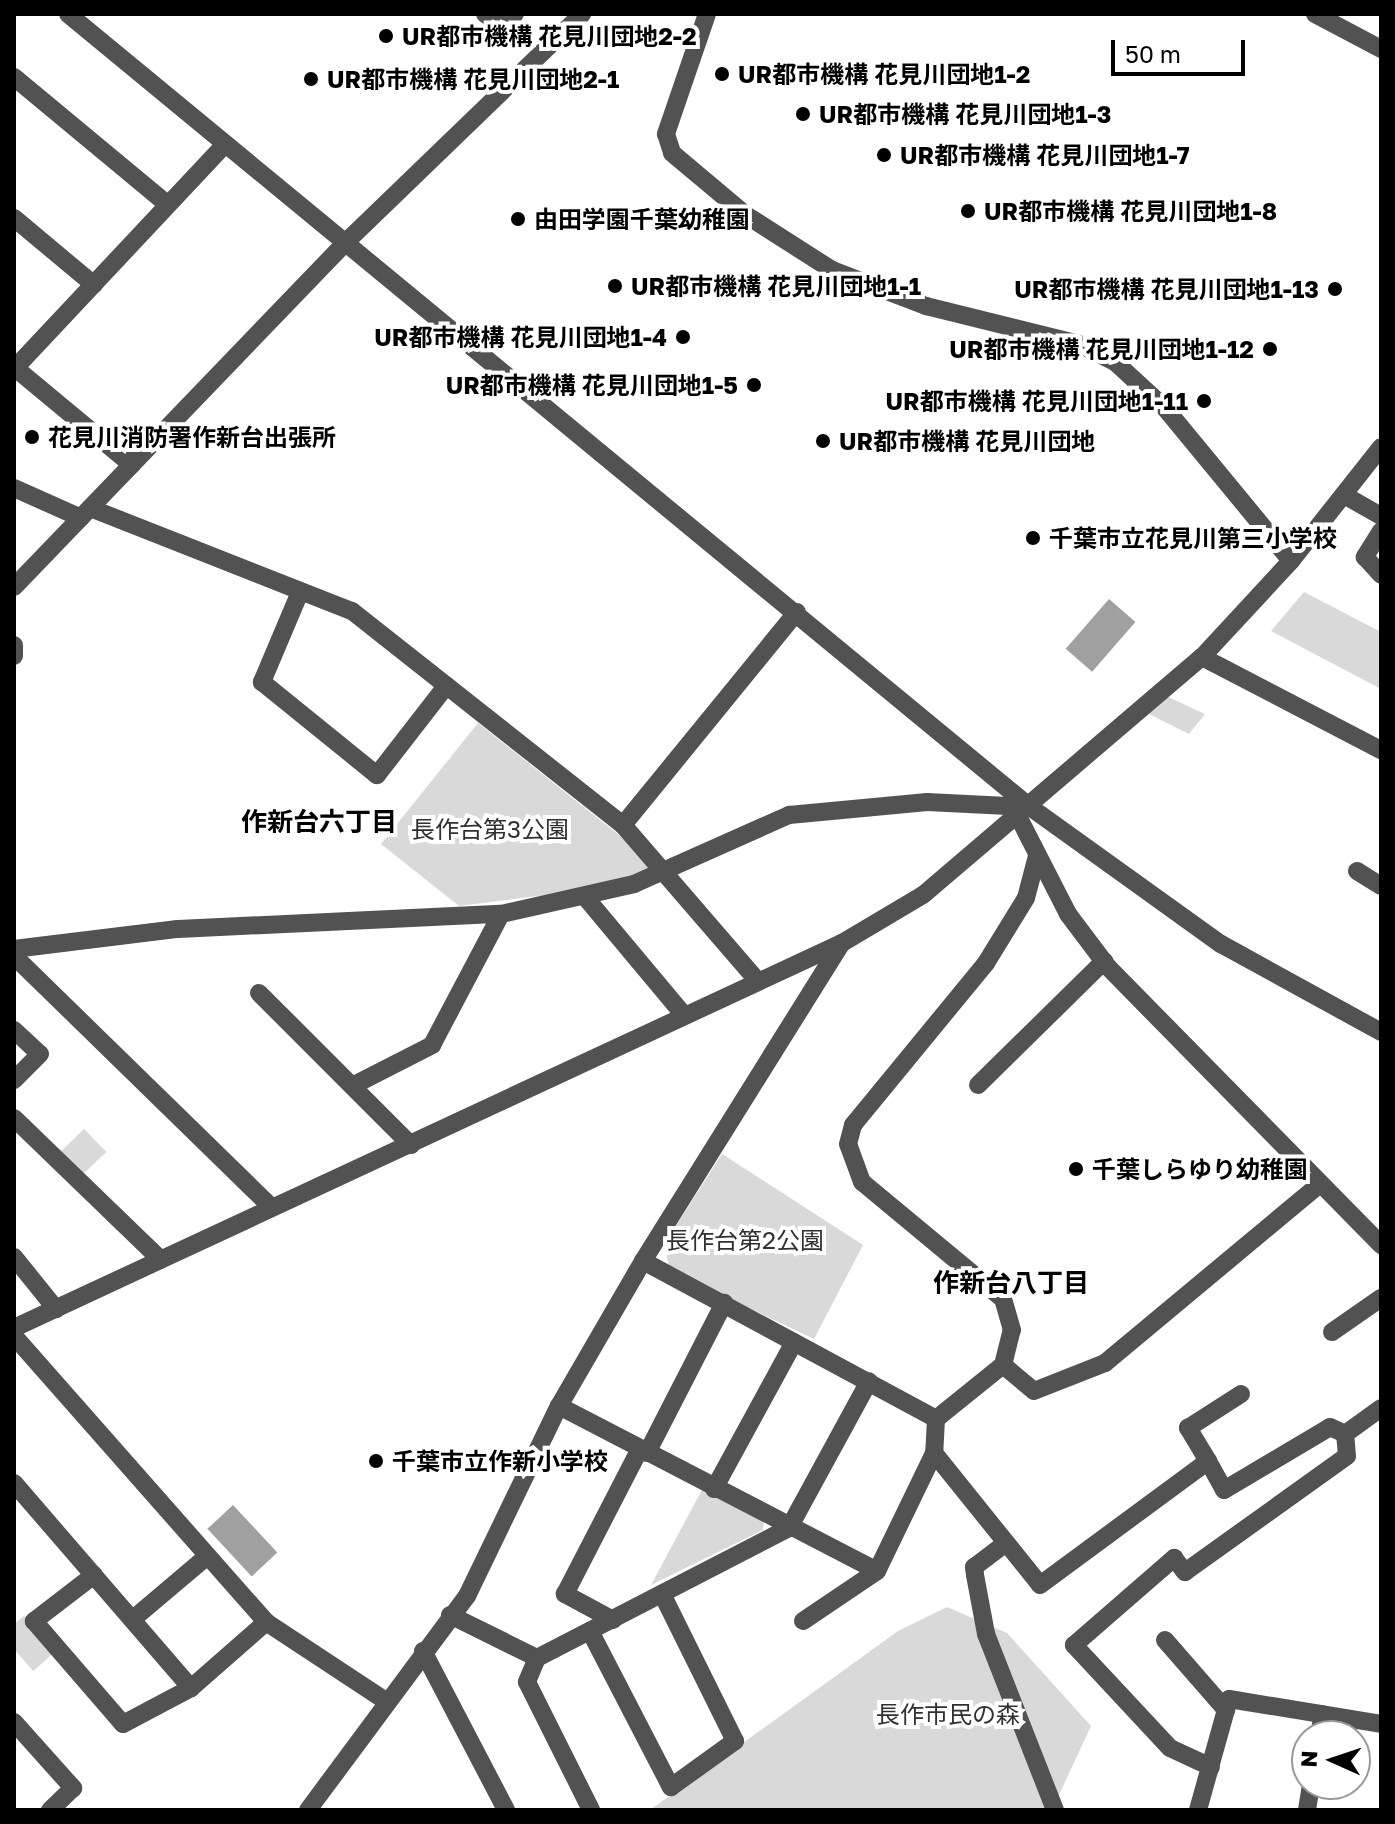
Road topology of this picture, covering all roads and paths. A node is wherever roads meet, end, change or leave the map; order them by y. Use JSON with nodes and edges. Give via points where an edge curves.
{"nodes":[{"id":1,"x":68,"y":14,"type":"edge"},
{"id":2,"x":485,"y":14,"type":"edge"},
{"id":3,"x":515,"y":14,"type":"edge"},
{"id":4,"x":582,"y":14,"type":"edge"},
{"id":5,"x":707,"y":14,"type":"edge"},
{"id":6,"x":1315,"y":14,"type":"edge"},
{"id":7,"x":1381,"y":49,"type":"edge"},
{"id":8,"x":14,"y":77,"type":"edge"},
{"id":9,"x":225,"y":144,"type":"junction"},
{"id":10,"x":168,"y":205,"type":"junction"},
{"id":11,"x":14,"y":218,"type":"edge"},
{"id":12,"x":345,"y":243,"type":"junction"},
{"id":13,"x":94,"y":285,"type":"junction"},
{"id":14,"x":15,"y":368,"type":"edge"},
{"id":15,"x":1381,"y":447,"type":"edge"},
{"id":16,"x":132,"y":465,"type":"junction"},
{"id":17,"x":14,"y":488,"type":"edge"},
{"id":18,"x":1344,"y":495,"type":"junction"},
{"id":19,"x":85,"y":513,"type":"junction"},
{"id":20,"x":1381,"y":516,"type":"edge"},
{"id":21,"x":1381,"y":531,"type":"edge"},
{"id":22,"x":1291,"y":561,"type":"junction"},
{"id":23,"x":1381,"y":575,"type":"edge"},
{"id":24,"x":14,"y":587,"type":"edge"},
{"id":25,"x":300,"y":592,"type":"junction"},
{"id":26,"x":797,"y":612,"type":"junction"},
{"id":27,"x":14,"y":645,"type":"edge"},
{"id":28,"x":14,"y":656,"type":"edge"},
{"id":29,"x":1202,"y":657,"type":"junction"},
{"id":30,"x":446,"y":686,"type":"junction"},
{"id":31,"x":1381,"y":750,"type":"edge"},
{"id":32,"x":1025,"y":814,"type":"junction"},
{"id":33,"x":623,"y":825,"type":"junction"},
{"id":34,"x":1037,"y":856,"type":"junction"},
{"id":35,"x":670,"y":871,"type":"junction"},
{"id":36,"x":1357,"y":871,"type":"dead end"},
{"id":37,"x":1381,"y":886,"type":"edge"},
{"id":38,"x":586,"y":898,"type":"junction"},
{"id":39,"x":501,"y":914,"type":"junction"},
{"id":40,"x":842,"y":943,"type":"junction"},
{"id":41,"x":14,"y":949,"type":"edge"},
{"id":42,"x":14,"y":956,"type":"edge"},
{"id":43,"x":1104,"y":961,"type":"junction"},
{"id":44,"x":757,"y":980,"type":"junction"},
{"id":45,"x":259,"y":993,"type":"dead end"},
{"id":46,"x":684,"y":1015,"type":"junction"},
{"id":47,"x":14,"y":1030,"type":"edge"},
{"id":48,"x":1381,"y":1032,"type":"edge"},
{"id":49,"x":14,"y":1080,"type":"edge"},
{"id":50,"x":354,"y":1085,"type":"junction"},
{"id":51,"x":978,"y":1085,"type":"dead end"},
{"id":52,"x":14,"y":1118,"type":"edge"},
{"id":53,"x":411,"y":1145,"type":"junction"},
{"id":54,"x":1319,"y":1185,"type":"junction"},
{"id":55,"x":271,"y":1207,"type":"junction"},
{"id":56,"x":1381,"y":1245,"type":"edge"},
{"id":57,"x":14,"y":1257,"type":"edge"},
{"id":58,"x":161,"y":1260,"type":"junction"},
{"id":59,"x":643,"y":1261,"type":"junction"},
{"id":60,"x":1381,"y":1298,"type":"edge"},
{"id":61,"x":724,"y":1303,"type":"junction"},
{"id":62,"x":56,"y":1309,"type":"junction"},
{"id":63,"x":14,"y":1328,"type":"edge"},
{"id":64,"x":1332,"y":1332,"type":"dead end"},
{"id":65,"x":14,"y":1336,"type":"edge"},
{"id":66,"x":794,"y":1342,"type":"junction"},
{"id":67,"x":1003,"y":1365,"type":"junction"},
{"id":68,"x":869,"y":1381,"type":"junction"},
{"id":69,"x":1241,"y":1394,"type":"dead end"},
{"id":70,"x":559,"y":1406,"type":"junction"},
{"id":71,"x":1381,"y":1408,"type":"edge"},
{"id":72,"x":936,"y":1419,"type":"junction"},
{"id":73,"x":1345,"y":1434,"type":"junction"},
{"id":74,"x":643,"y":1451,"type":"junction"},
{"id":75,"x":934,"y":1453,"type":"junction"},
{"id":76,"x":1208,"y":1461,"type":"junction"},
{"id":77,"x":14,"y":1483,"type":"edge"},
{"id":78,"x":714,"y":1489,"type":"junction"},
{"id":79,"x":789,"y":1528,"type":"junction"},
{"id":80,"x":1006,"y":1543,"type":"junction"},
{"id":81,"x":204,"y":1559,"type":"junction"},
{"id":82,"x":877,"y":1571,"type":"junction"},
{"id":83,"x":94,"y":1575,"type":"junction"},
{"id":84,"x":662,"y":1594,"type":"junction"},
{"id":85,"x":450,"y":1615,"type":"junction"},
{"id":86,"x":133,"y":1619,"type":"junction"},
{"id":87,"x":613,"y":1620,"type":"junction"},
{"id":88,"x":803,"y":1621,"type":"dead end"},
{"id":89,"x":266,"y":1622,"type":"junction"},
{"id":90,"x":590,"y":1631,"type":"junction"},
{"id":91,"x":1165,"y":1640,"type":"dead end"},
{"id":92,"x":423,"y":1651,"type":"junction"},
{"id":93,"x":537,"y":1658,"type":"junction"},
{"id":94,"x":191,"y":1688,"type":"junction"},
{"id":95,"x":386,"y":1701,"type":"junction"},
{"id":96,"x":1226,"y":1710,"type":"junction"},
{"id":97,"x":1323,"y":1714,"type":"junction"},
{"id":98,"x":1322,"y":1720,"type":"edge"},
{"id":99,"x":14,"y":1722,"type":"edge"},
{"id":100,"x":1381,"y":1724,"type":"edge"},
{"id":101,"x":1211,"y":1767,"type":"junction"},
{"id":102,"x":50,"y":1810,"type":"edge"},
{"id":103,"x":308,"y":1810,"type":"edge"},
{"id":104,"x":506,"y":1810,"type":"edge"},
{"id":105,"x":591,"y":1810,"type":"edge"},
{"id":106,"x":1055,"y":1810,"type":"edge"},
{"id":107,"x":1198,"y":1810,"type":"edge"}],
"edges":[{"from":1,"to":9,"type":"street"},
{"from":2,"to":3,"type":"street","via":[[498,23]]},
{"from":4,"to":12,"type":"street"},
{"from":5,"to":22,"type":"street","via":[[666,134],[672,153],[746,215],[832,270],[926,306],[1079,344],[1115,362],[1165,408]]},
{"from":6,"to":7,"type":"street"},
{"from":8,"to":10,"type":"street"},
{"from":9,"to":10,"type":"street"},
{"from":9,"to":12,"type":"street"},
{"from":10,"to":13,"type":"street"},
{"from":11,"to":13,"type":"street"},
{"from":12,"to":16,"type":"street"},
{"from":12,"to":26,"type":"street"},
{"from":13,"to":14,"type":"street"},
{"from":14,"to":16,"type":"street"},
{"from":15,"to":18,"type":"street"},
{"from":16,"to":19,"type":"street"},
{"from":17,"to":19,"type":"street"},
{"from":18,"to":20,"type":"street"},
{"from":18,"to":22,"type":"street"},
{"from":19,"to":24,"type":"street"},
{"from":19,"to":25,"type":"street"},
{"from":21,"to":23,"type":"street","via":[[1365,557]]},
{"from":22,"to":29,"type":"street"},
{"from":25,"to":30,"type":"street","via":[[352,611]]},
{"from":25,"to":30,"type":"street","via":[[262,682],[377,775]]},
{"from":26,"to":32,"type":"street"},
{"from":26,"to":33,"type":"street"},
{"from":27,"to":28,"type":"street","via":[[20,651]]},
{"from":29,"to":31,"type":"street"},
{"from":29,"to":32,"type":"street"},
{"from":30,"to":33,"type":"street"},
{"from":32,"to":34,"type":"street"},
{"from":32,"to":35,"type":"street","via":[[927,802],[789,815]]},
{"from":32,"to":40,"type":"street","via":[[923,895]]},
{"from":32,"to":48,"type":"street","via":[[1221,944]]},
{"from":33,"to":35,"type":"street"},
{"from":34,"to":43,"type":"street"},
{"from":34,"to":67,"type":"street","via":[[1026,898],[986,963],[853,1125],[848,1144],[862,1182],[1003,1299],[1012,1330]]},
{"from":35,"to":38,"type":"street"},
{"from":35,"to":44,"type":"street"},
{"from":36,"to":37,"type":"street"},
{"from":38,"to":39,"type":"street"},
{"from":38,"to":46,"type":"street"},
{"from":39,"to":41,"type":"street","via":[[178,929]]},
{"from":39,"to":50,"type":"street","via":[[432,1045]]},
{"from":40,"to":44,"type":"street"},
{"from":40,"to":59,"type":"street"},
{"from":42,"to":55,"type":"street"},
{"from":43,"to":51,"type":"street"},
{"from":43,"to":54,"type":"street"},
{"from":44,"to":46,"type":"street"},
{"from":45,"to":50,"type":"street"},
{"from":46,"to":53,"type":"street"},
{"from":47,"to":49,"type":"street","via":[[40,1054]]},
{"from":50,"to":53,"type":"street"},
{"from":52,"to":58,"type":"street"},
{"from":53,"to":55,"type":"street"},
{"from":54,"to":56,"type":"street"},
{"from":54,"to":67,"type":"street","via":[[1105,1363],[1034,1391]]},
{"from":55,"to":58,"type":"street"},
{"from":57,"to":62,"type":"street"},
{"from":58,"to":62,"type":"street"},
{"from":59,"to":61,"type":"street"},
{"from":59,"to":70,"type":"street"},
{"from":60,"to":64,"type":"street"},
{"from":61,"to":66,"type":"street"},
{"from":61,"to":74,"type":"street"},
{"from":62,"to":63,"type":"street"},
{"from":65,"to":81,"type":"street"},
{"from":66,"to":68,"type":"street"},
{"from":66,"to":78,"type":"street"},
{"from":67,"to":72,"type":"street"},
{"from":68,"to":72,"type":"street"},
{"from":68,"to":79,"type":"street"},
{"from":69,"to":76,"type":"street","via":[[1188,1428]]},
{"from":70,"to":74,"type":"street"},
{"from":70,"to":85,"type":"street"},
{"from":71,"to":73,"type":"street"},
{"from":72,"to":75,"type":"street"},
{"from":73,"to":76,"type":"street","via":[[1330,1427],[1224,1490]]},
{"from":73,"to":101,"type":"street","via":[[1347,1456],[1185,1572],[1174,1558],[1074,1645],[1170,1748]]},
{"from":74,"to":78,"type":"street"},
{"from":74,"to":87,"type":"street","via":[[565,1594]]},
{"from":75,"to":80,"type":"street"},
{"from":75,"to":82,"type":"street"},
{"from":76,"to":80,"type":"street","via":[[1125,1515],[1040,1585]]},
{"from":77,"to":83,"type":"street"},
{"from":78,"to":79,"type":"street"},
{"from":79,"to":82,"type":"street"},
{"from":79,"to":84,"type":"street"},
{"from":80,"to":106,"type":"street","via":[[974,1567],[975,1575],[986,1634]]},
{"from":81,"to":86,"type":"street"},
{"from":81,"to":89,"type":"street"},
{"from":82,"to":88,"type":"street"},
{"from":83,"to":86,"type":"street"},
{"from":83,"to":94,"type":"street","via":[[34,1621],[123,1724]]},
{"from":84,"to":87,"type":"street"},
{"from":84,"to":90,"type":"street","via":[[735,1741],[671,1787]]},
{"from":85,"to":92,"type":"street"},
{"from":85,"to":93,"type":"street"},
{"from":86,"to":94,"type":"street"},
{"from":87,"to":90,"type":"street"},
{"from":89,"to":94,"type":"street"},
{"from":89,"to":95,"type":"street"},
{"from":90,"to":93,"type":"street"},
{"from":91,"to":96,"type":"street"},
{"from":92,"to":95,"type":"street"},
{"from":92,"to":104,"type":"street"},
{"from":93,"to":105,"type":"street","via":[[527,1682]]},
{"from":95,"to":103,"type":"street"},
{"from":96,"to":97,"type":"street","via":[[1229,1699]]},
{"from":96,"to":101,"type":"street"},
{"from":97,"to":98,"type":"street"},
{"from":97,"to":100,"type":"street"},
{"from":99,"to":102,"type":"street","via":[[73,1788]]},
{"from":101,"to":107,"type":"street"}]}
